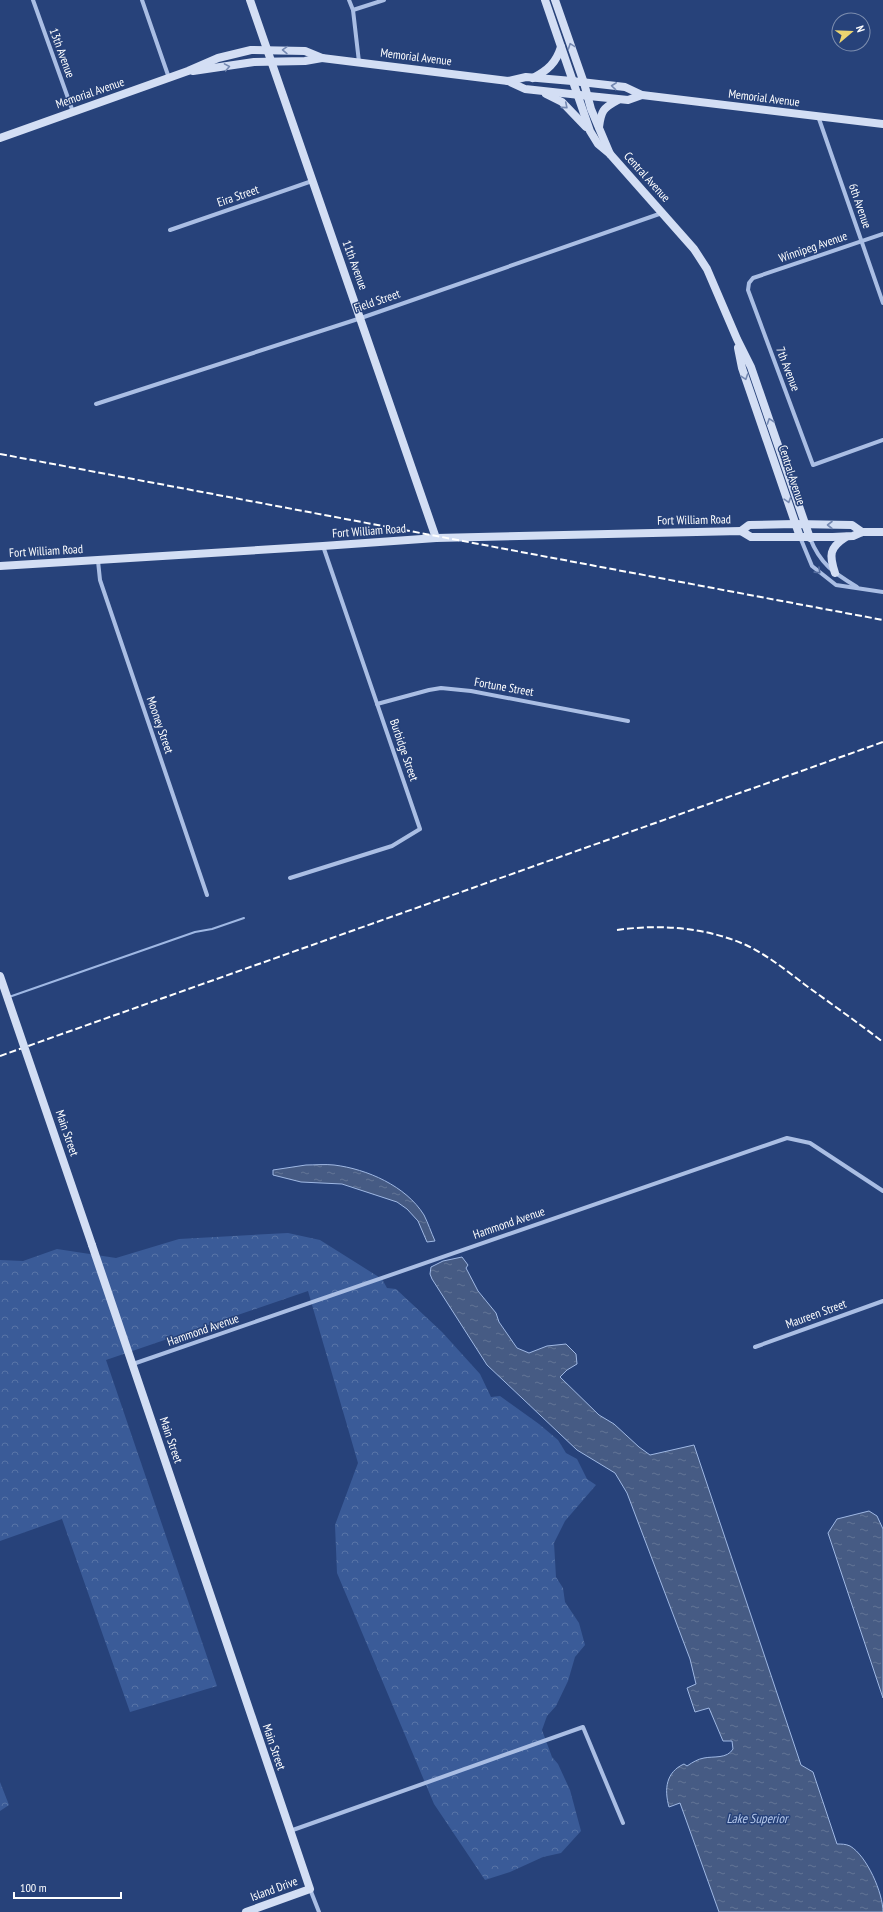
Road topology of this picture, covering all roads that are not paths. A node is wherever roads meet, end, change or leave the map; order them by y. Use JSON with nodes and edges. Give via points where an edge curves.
{"nodes":[{"id":1,"x":33,"y":0,"type":"edge"},
{"id":2,"x":142,"y":0,"type":"edge"},
{"id":3,"x":250,"y":0,"type":"edge"},
{"id":4,"x":349,"y":0,"type":"edge"},
{"id":5,"x":384,"y":0,"type":"edge"},
{"id":6,"x":545,"y":0,"type":"edge"},
{"id":7,"x":555,"y":0,"type":"edge"},
{"id":8,"x":353,"y":10,"type":"junction"},
{"id":9,"x":561,"y":47,"type":"junction"},
{"id":10,"x":267,"y":50,"type":"junction"},
{"id":11,"x":322,"y":58,"type":"junction"},
{"id":12,"x":271,"y":61,"type":"junction"},
{"id":13,"x":360,"y":63,"type":"junction"},
{"id":14,"x":188,"y":71,"type":"junction"},
{"id":15,"x":169,"y":78,"type":"junction"},
{"id":16,"x":533,"y":78,"type":"junction"},
{"id":17,"x":508,"y":81,"type":"junction"},
{"id":18,"x":572,"y":81,"type":"junction"},
{"id":19,"x":584,"y":83,"type":"junction"},
{"id":20,"x":534,"y":90,"type":"junction"},
{"id":21,"x":576,"y":95,"type":"junction"},
{"id":22,"x":642,"y":95,"type":"junction"},
{"id":23,"x":588,"y":96,"type":"junction"},
{"id":24,"x":618,"y":99,"type":"junction"},
{"id":25,"x":73,"y":112,"type":"junction"},
{"id":26,"x":818,"y":116,"type":"junction"},
{"id":27,"x":883,"y":124,"type":"edge"},
{"id":28,"x":599,"y":130,"type":"junction"},
{"id":29,"x":590,"y":131,"type":"junction"},
{"id":30,"x":0,"y":138,"type":"edge"},
{"id":31,"x":610,"y":154,"type":"junction"},
{"id":32,"x":312,"y":181,"type":"junction"},
{"id":33,"x":663,"y":213,"type":"junction"},
{"id":34,"x":170,"y":230,"type":"dead end"},
{"id":35,"x":883,"y":234,"type":"edge"},
{"id":36,"x":862,"y":241,"type":"junction"},
{"id":37,"x":751,"y":280,"type":"joint"},
{"id":38,"x":883,"y":303,"type":"edge"},
{"id":39,"x":361,"y":318,"type":"junction"},
{"id":40,"x":737,"y":340,"type":"junction"},
{"id":41,"x":96,"y":404,"type":"dead end"},
{"id":42,"x":883,"y":440,"type":"edge"},
{"id":43,"x":795,"y":524,"type":"junction"},
{"id":44,"x":806,"y":524,"type":"junction"},
{"id":45,"x":741,"y":532,"type":"junction"},
{"id":46,"x":862,"y":532,"type":"junction"},
{"id":47,"x":883,"y":532,"type":"edge"},
{"id":48,"x":847,"y":536,"type":"junction"},
{"id":49,"x":800,"y":537,"type":"junction"},
{"id":50,"x":436,"y":538,"type":"junction"},
{"id":51,"x":810,"y":538,"type":"junction"},
{"id":52,"x":324,"y":546,"type":"junction"},
{"id":53,"x":98,"y":561,"type":"junction"},
{"id":54,"x":0,"y":566,"type":"edge"},
{"id":55,"x":835,"y":573,"type":"junction"},
{"id":56,"x":859,"y":588,"type":"junction"},
{"id":57,"x":883,"y":592,"type":"edge"},
{"id":58,"x":377,"y":704,"type":"junction"},
{"id":59,"x":628,"y":721,"type":"dead end"},
{"id":60,"x":290,"y":878,"type":"dead end"},
{"id":61,"x":207,"y":895,"type":"dead end"},
{"id":62,"x":0,"y":976,"type":"edge"},
{"id":63,"x":883,"y":1191,"type":"edge"},
{"id":64,"x":883,"y":1301,"type":"edge"},
{"id":65,"x":755,"y":1347,"type":"dead end"},
{"id":66,"x":133,"y":1364,"type":"junction"},
{"id":67,"x":623,"y":1823,"type":"dead end"},
{"id":68,"x":290,"y":1831,"type":"junction"},
{"id":69,"x":310,"y":1889,"type":"junction"},
{"id":70,"x":246,"y":1912,"type":"edge"},
{"id":71,"x":319,"y":1912,"type":"edge"}],
"edges":[{"from":1,"to":25,"type":"street","name":"13th Avenue"},
{"from":2,"to":15,"type":"street"},
{"from":3,"to":10,"type":"main road","name":"11th Avenue"},
{"from":4,"to":8,"type":"street"},
{"from":5,"to":8,"type":"street"},
{"from":6,"to":9,"type":"main road","name":"Central Avenue"},
{"from":19,"to":7,"type":"main road","name":"Central Avenue","one_way":true},
{"from":8,"to":13,"type":"street"},
{"from":9,"to":16,"type":"main road","via":[[552,66]]},
{"from":9,"to":18,"type":"main road","name":"Central Avenue"},
{"from":11,"to":10,"type":"main road","name":"Memorial Avenue","one_way":true,"via":[[305,50]]},
{"from":10,"to":12,"type":"main road","name":"11th Avenue"},
{"from":10,"to":14,"type":"main road","name":"Memorial Avenue","via":[[251,50],[218,58]]},
{"from":11,"to":12,"type":"main road","name":"Memorial Avenue"},
{"from":11,"to":13,"type":"main road","name":"Memorial Avenue"},
{"from":14,"to":12,"type":"main road","name":"Memorial Avenue","one_way":true},
{"from":12,"to":32,"type":"main road","name":"11th Avenue"},
{"from":13,"to":17,"type":"main road","name":"Memorial Avenue"},
{"from":14,"to":15,"type":"main road","name":"Memorial Avenue"},
{"from":15,"to":25,"type":"main road","name":"Memorial Avenue"},
{"from":16,"to":17,"type":"main road","name":"Memorial Avenue"},
{"from":16,"to":18,"type":"main road","name":"Memorial Avenue"},
{"from":17,"to":20,"type":"main road","name":"Memorial Avenue"},
{"from":18,"to":19,"type":"main road","name":"Memorial Avenue"},
{"from":18,"to":21,"type":"main road","name":"Central Avenue"},
{"from":22,"to":19,"type":"main road","name":"Memorial Avenue","one_way":true,"via":[[625,87]]},
{"from":19,"to":23,"type":"main road","name":"Central Avenue"},
{"from":20,"to":21,"type":"main road","name":"Memorial Avenue"},
{"from":20,"to":29,"type":"main road","one_way":true,"via":[[562,102]]},
{"from":21,"to":23,"type":"main road","name":"Memorial Avenue"},
{"from":21,"to":29,"type":"main road","name":"Central Avenue"},
{"from":22,"to":24,"type":"main road","name":"Memorial Avenue","via":[[628,100]]},
{"from":22,"to":26,"type":"main road","name":"Memorial Avenue"},
{"from":23,"to":24,"type":"main road","name":"Memorial Avenue"},
{"from":23,"to":28,"type":"main road","name":"Central Avenue"},
{"from":24,"to":28,"type":"main road","via":[[606,106],[601,115]]},
{"from":25,"to":30,"type":"main road","name":"Memorial Avenue"},
{"from":26,"to":27,"type":"main road","name":"Memorial Avenue"},
{"from":26,"to":36,"type":"street","name":"6th Avenue"},
{"from":28,"to":31,"type":"main road","name":"Central Avenue"},
{"from":29,"to":31,"type":"main road","name":"Central Avenue","via":[[598,144]]},
{"from":31,"to":33,"type":"main road","name":"Central Avenue"},
{"from":32,"to":34,"type":"street","name":"Eira Street"},
{"from":32,"to":39,"type":"main road","name":"11th Avenue"},
{"from":33,"to":39,"type":"street","name":"Field Street"},
{"from":33,"to":40,"type":"main road","name":"Central Avenue","via":[[702,259]]},
{"from":35,"to":36,"type":"street","name":"Winnipeg Avenue"},
{"from":36,"to":37,"type":"street","name":"Winnipeg Avenue"},
{"from":36,"to":38,"type":"street","name":"6th Avenue"},
{"from":37,"to":42,"type":"street","name":"7th Avenue","via":[[748,290],[751,301],[813,465]]},
{"from":39,"to":41,"type":"street","name":"Field Street"},
{"from":39,"to":50,"type":"main road","name":"11th Avenue"},
{"from":40,"to":43,"type":"main road","name":"Central Avenue","one_way":true,"via":[[742,368]]},
{"from":44,"to":40,"type":"main road","name":"Central Avenue","one_way":true,"via":[[751,367]]},
{"from":43,"to":44,"type":"main road","name":"Fort William Road"},
{"from":43,"to":45,"type":"main road","name":"Fort William Road","via":[[750,525]]},
{"from":43,"to":49,"type":"main road","name":"Central Avenue"},
{"from":46,"to":44,"type":"main road","name":"Fort William Road","one_way":true,"via":[[852,525]]},
{"from":44,"to":51,"type":"main road","name":"Central Avenue"},
{"from":45,"to":49,"type":"main road","name":"Fort William Road","via":[[751,537]]},
{"from":45,"to":50,"type":"main road","name":"Fort William Road"},
{"from":46,"to":47,"type":"main road","name":"Fort William Road"},
{"from":46,"to":48,"type":"main road","name":"Fort William Road"},
{"from":48,"to":51,"type":"main road","name":"Fort William Road"},
{"from":48,"to":55,"type":"main road","via":[[834,546],[831,552]]},
{"from":49,"to":51,"type":"main road","name":"Fort William Road"},
{"from":49,"to":56,"type":"street","name":"Central Avenue","one_way":true,"via":[[812,566],[824,577],[836,585]]},
{"from":50,"to":52,"type":"main road","name":"Fort William Road"},
{"from":51,"to":55,"type":"street","name":"Central Avenue","via":[[816,552]]},
{"from":52,"to":53,"type":"main road","name":"Fort William Road"},
{"from":52,"to":58,"type":"street","name":"Burbidge Street"},
{"from":53,"to":54,"type":"main road","name":"Fort William Road"},
{"from":53,"to":61,"type":"street","name":"Mooney Street","via":[[100,580]]},
{"from":55,"to":56,"type":"street","name":"Central Avenue"},
{"from":56,"to":57,"type":"street","name":"Central Avenue"},
{"from":58,"to":59,"type":"street","name":"Fortune Street","via":[[429,690],[448,689],[490,694]]},
{"from":58,"to":60,"type":"street","name":"Burbidge Street","via":[[420,829],[392,846]]},
{"from":62,"to":66,"type":"main road","name":"Main Street","bridge":true},
{"from":63,"to":66,"type":"street","name":"Hammond Avenue","via":[[810,1143],[787,1138]]},
{"from":64,"to":65,"type":"street","name":"Maureen Street"},
{"from":66,"to":68,"type":"main road","name":"Main Street"},
{"from":67,"to":68,"type":"street","via":[[583,1727]]},
{"from":68,"to":69,"type":"main road","name":"Main Street"},
{"from":69,"to":70,"type":"main road","name":"Island Drive"},
{"from":69,"to":71,"type":"street","name":"Main Street"}]}
